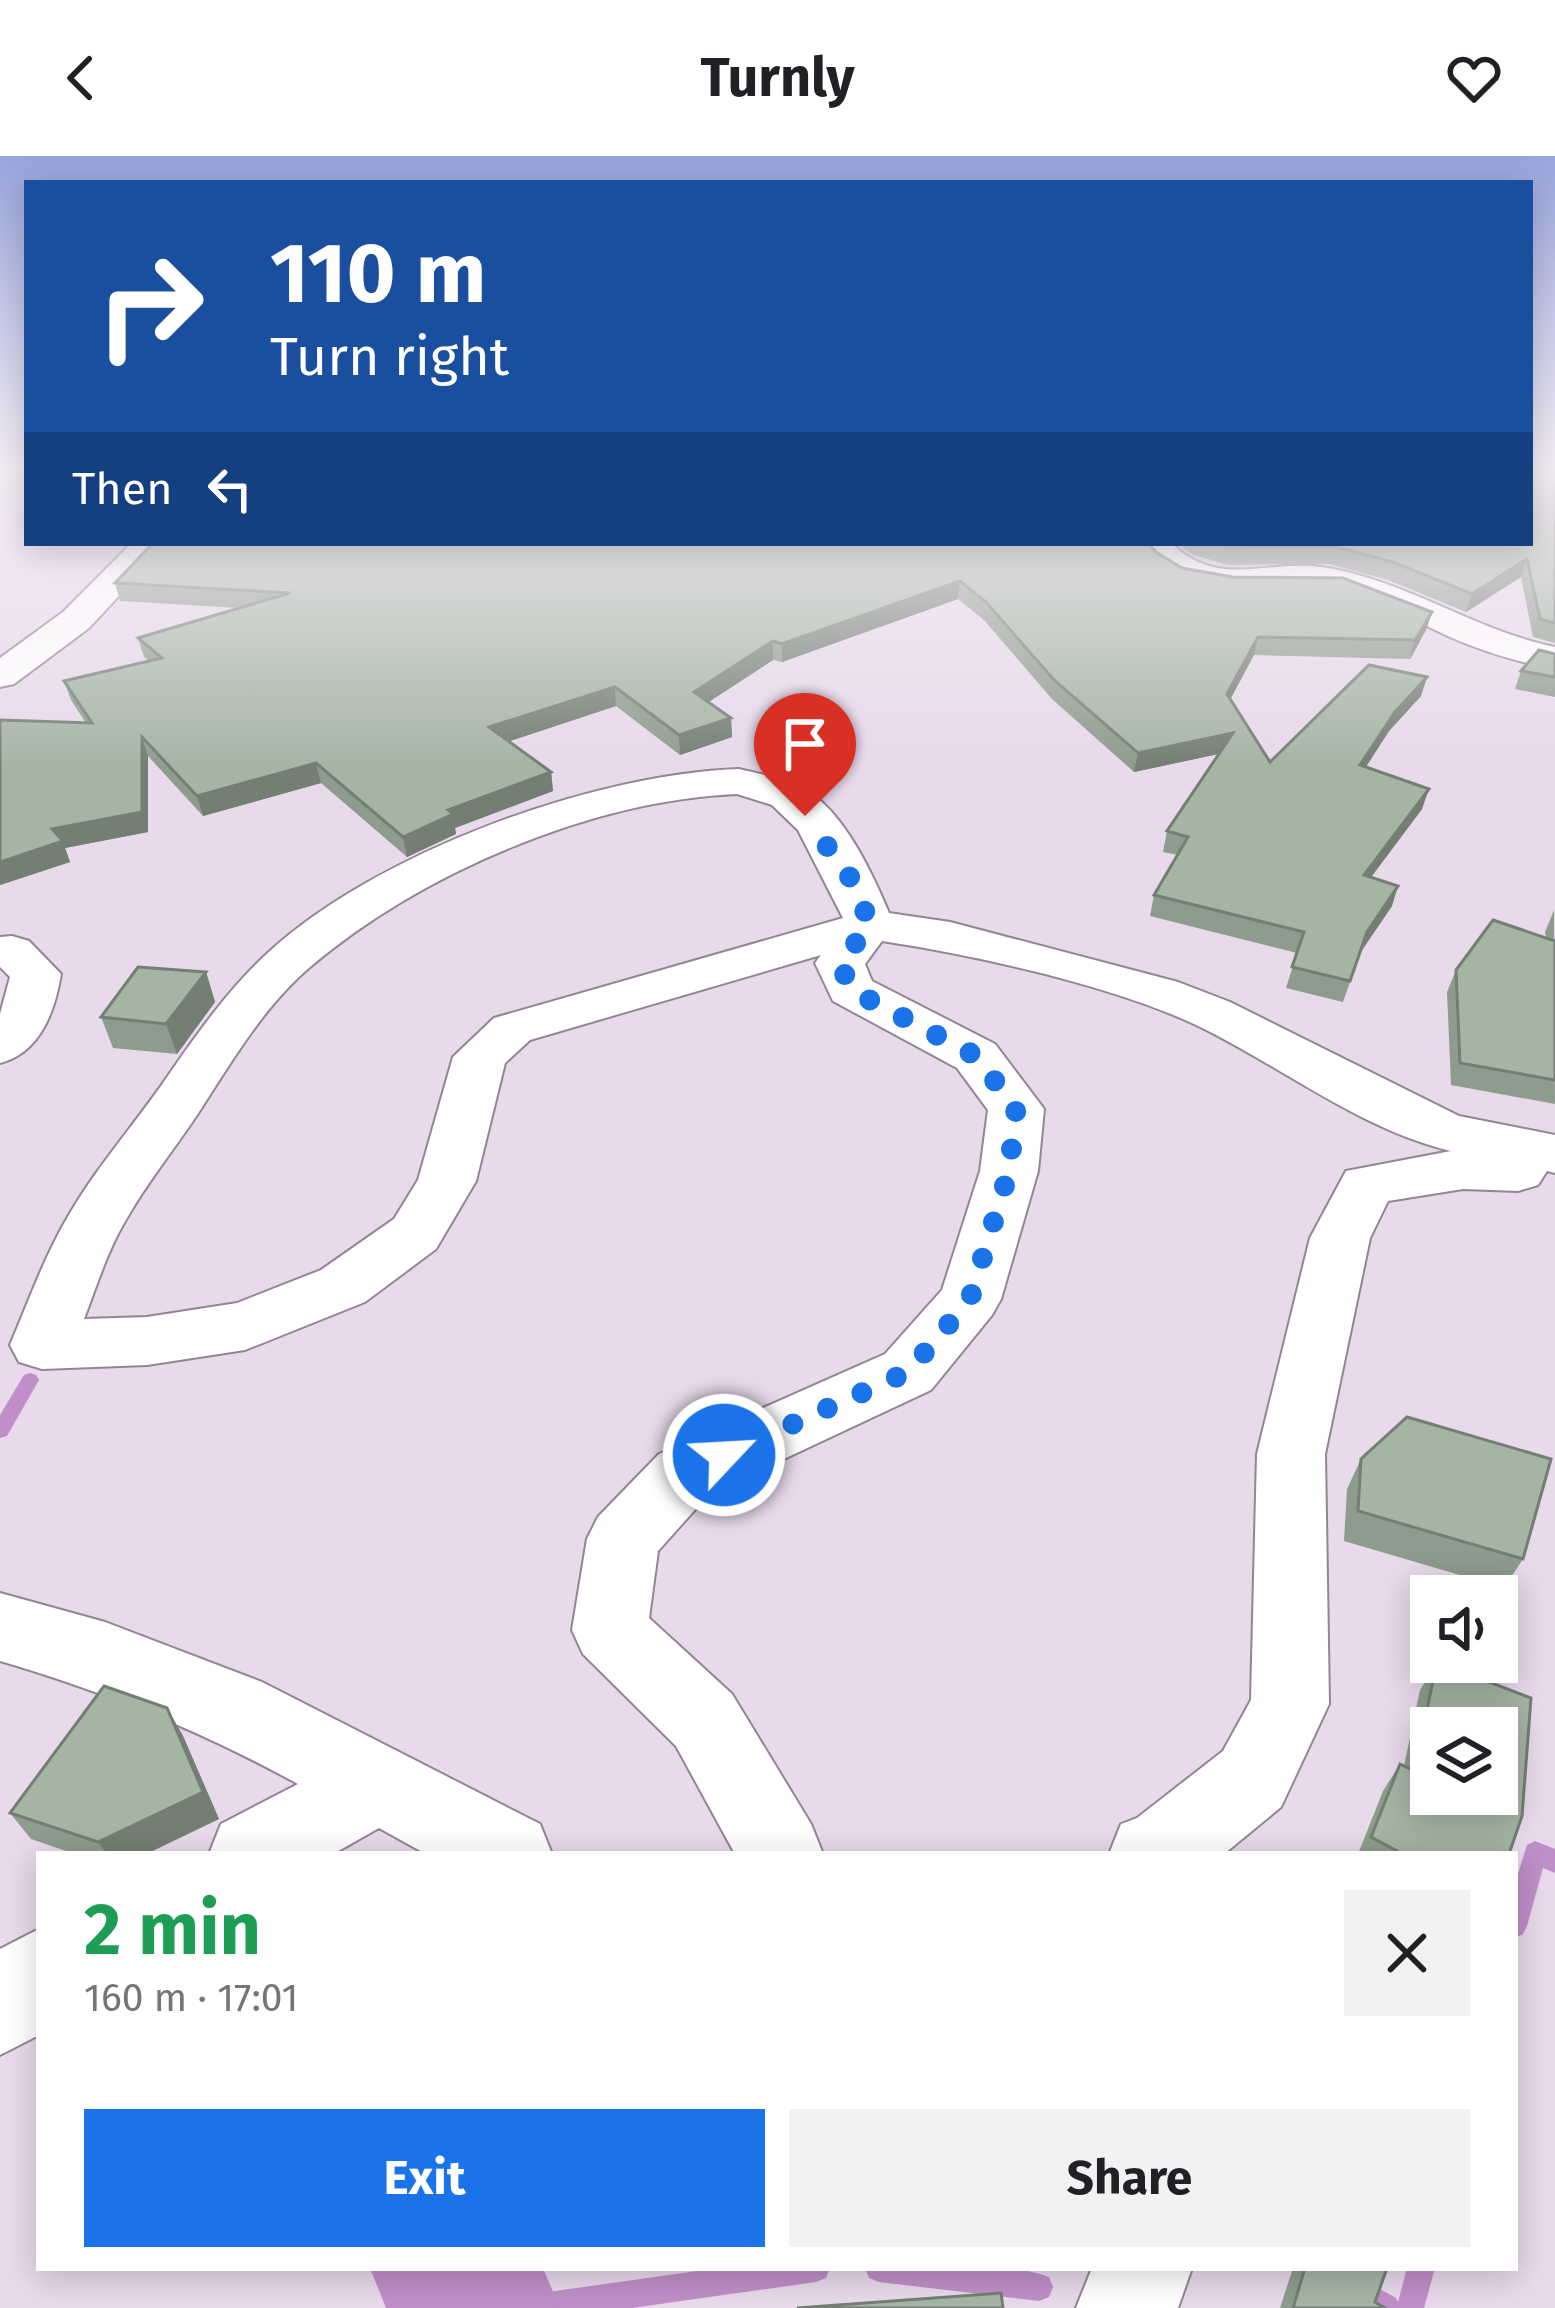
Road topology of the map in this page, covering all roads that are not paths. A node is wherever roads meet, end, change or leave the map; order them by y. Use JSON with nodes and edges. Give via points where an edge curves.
{"nodes":[{"id":1,"x":129,"y":566,"type":"edge"},
{"id":2,"x":1174,"y":566,"type":"edge"},
{"id":3,"x":1555,"y":658,"type":"edge"},
{"id":4,"x":0,"y":676,"type":"edge"},
{"id":5,"x":870,"y":925,"type":"junction"},
{"id":6,"x":0,"y":952,"type":"edge"},
{"id":7,"x":0,"y":1047,"type":"edge"},
{"id":8,"x":1555,"y":1154,"type":"edge"},
{"id":9,"x":1555,"y":1173,"type":"edge"},
{"id":10,"x":21,"y":1341,"type":"edge"},
{"id":11,"x":0,"y":1627,"type":"edge"},
{"id":12,"x":377,"y":1785,"type":"junction"},
{"id":13,"x":256,"y":1851,"type":"edge"},
{"id":14,"x":504,"y":1851,"type":"edge"},
{"id":15,"x":779,"y":1851,"type":"edge"},
{"id":16,"x":1162,"y":1851,"type":"edge"},
{"id":17,"x":36,"y":1977,"type":"edge"},
{"id":18,"x":0,"y":2010,"type":"edge"},
{"id":19,"x":1141,"y":2271,"type":"edge"},
{"id":20,"x":1127,"y":2308,"type":"edge"}],
"edges":[{"from":1,"to":4,"type":"street","via":[[76,620]]},
{"from":2,"to":3,"type":"street","via":[[1194,578],[1241,582],[1326,578],[1410,604],[1506,650]]},
{"from":5,"to":8,"type":"street","via":[[950,937],[1160,993],[1446,1132]]},
{"from":5,"to":10,"type":"street","via":[[512,1029],[480,1057],[447,1181],[415,1234],[343,1286],[245,1326],[147,1341]]},
{"from":5,"to":10,"type":"street","via":[[854,883],[789,797],[718,778],[602,802],[409,878],[290,958],[227,1030]]},
{"from":5,"to":15,"type":"street","via":[[840,963],[851,990],[976,1056],[1016,1109],[1009,1171],[970,1299],[908,1372],[684,1474],[622,1539],[610,1630],[704,1720]]},
{"from":6,"to":7,"type":"street","via":[[12,951],[36,974],[29,1012]]},
{"from":9,"to":16,"type":"street","via":[[1463,1169],[1367,1185],[1340,1238],[1291,1454],[1290,1704],[1252,1779]]},
{"from":11,"to":12,"type":"street","via":[[234,1708]]},
{"from":12,"to":13,"type":"street"},
{"from":12,"to":14,"type":"street"},
{"from":17,"to":18,"type":"street"},
{"from":19,"to":20,"type":"street"}]}
